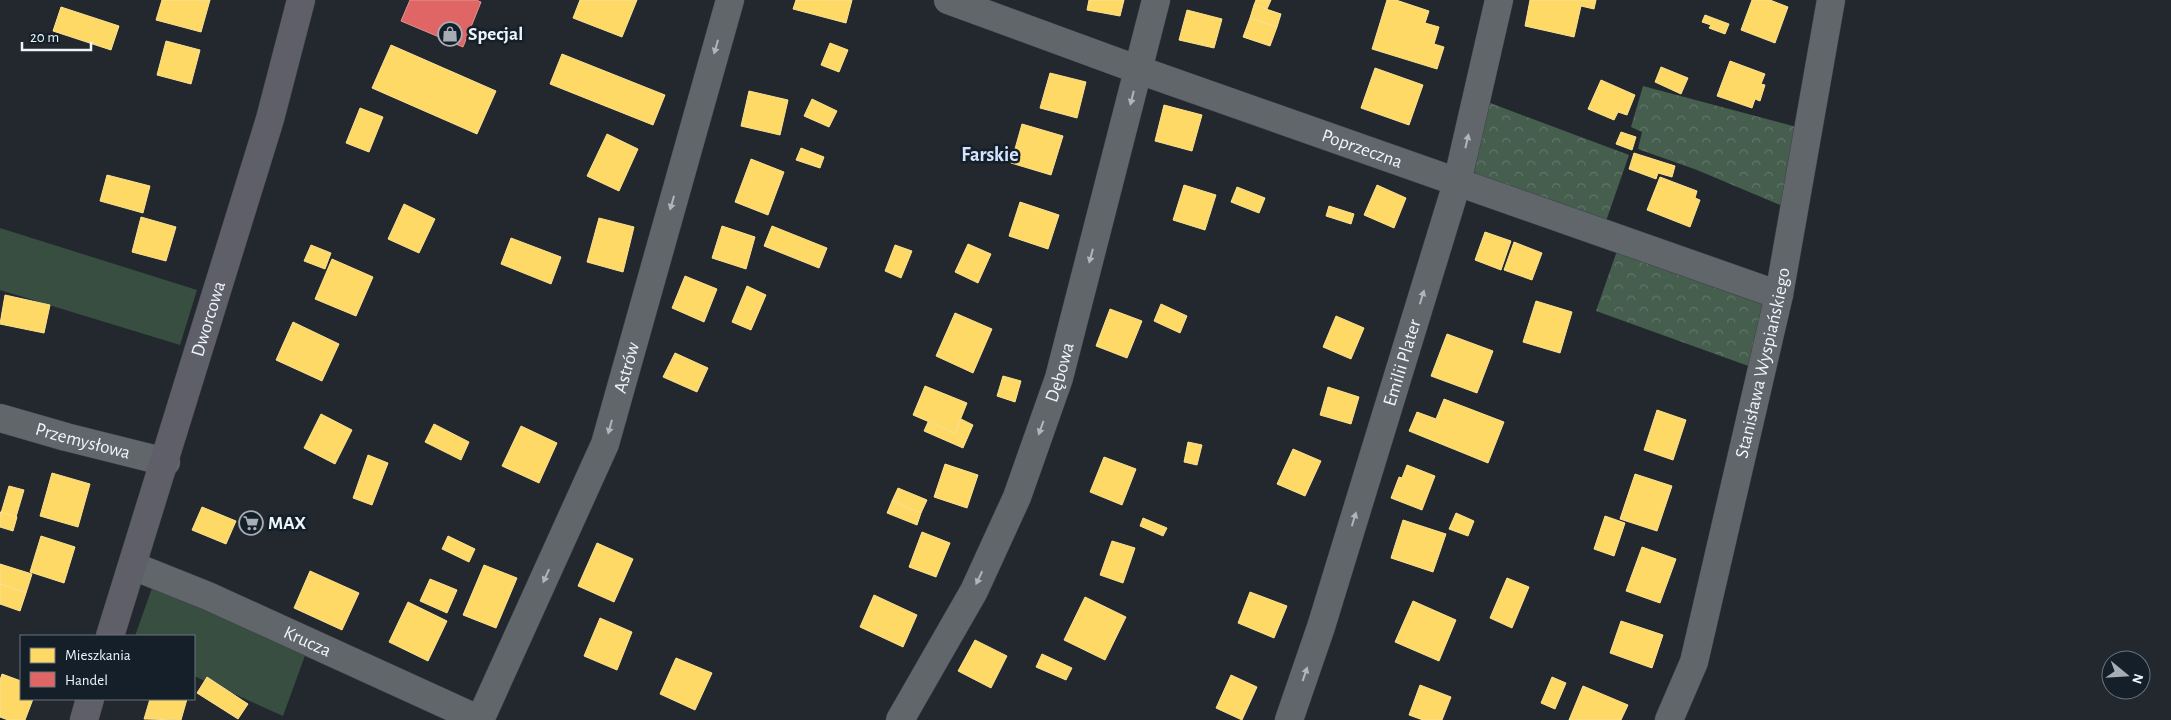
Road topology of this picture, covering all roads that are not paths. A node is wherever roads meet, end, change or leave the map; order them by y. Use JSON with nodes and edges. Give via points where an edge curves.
{"nodes":[{"id":1,"x":301,"y":0,"type":"edge"},
{"id":2,"x":730,"y":0,"type":"edge"},
{"id":3,"x":948,"y":0,"type":"edge"},
{"id":4,"x":1156,"y":0,"type":"edge"},
{"id":5,"x":1499,"y":0,"type":"edge"},
{"id":6,"x":1832,"y":0,"type":"edge"},
{"id":7,"x":1139,"y":70,"type":"junction"},
{"id":8,"x":1457,"y":183,"type":"junction"},
{"id":9,"x":1779,"y":295,"type":"junction"},
{"id":10,"x":0,"y":418,"type":"edge"},
{"id":11,"x":166,"y":462,"type":"junction"},
{"id":12,"x":133,"y":566,"type":"junction"},
{"id":13,"x":110,"y":635,"type":"edge"},
{"id":14,"x":90,"y":700,"type":"edge"},
{"id":15,"x":84,"y":720,"type":"edge"},
{"id":16,"x":480,"y":720,"type":"edge"},
{"id":17,"x":900,"y":720,"type":"edge"},
{"id":18,"x":1289,"y":720,"type":"edge"},
{"id":19,"x":1669,"y":720,"type":"edge"}],
"edges":[{"from":1,"to":11,"type":"main road","name":"Dworcowa","via":[[270,119]]},
{"from":2,"to":16,"type":"street","name":"Astrów","one_way":true,"via":[[605,444]]},
{"from":3,"to":7,"type":"street","name":"Poprzeczna"},
{"from":4,"to":7,"type":"street","name":"Dębowa"},
{"from":8,"to":5,"type":"street","name":"Emilii Plater","one_way":true},
{"from":6,"to":9,"type":"street","name":"Stanisława Wyspiańskiego"},
{"from":7,"to":8,"type":"street","name":"Poprzeczna"},
{"from":7,"to":17,"type":"street","name":"Dębowa","one_way":true,"via":[[1059,378],[1017,497],[974,590]]},
{"from":8,"to":9,"type":"street","name":"Poprzeczna"},
{"from":18,"to":8,"type":"street","name":"Emilii Plater","one_way":true,"via":[[1321,627]]},
{"from":9,"to":19,"type":"street","name":"Stanisława Wyspiańskiego","via":[[1694,662]]},
{"from":10,"to":11,"type":"street","name":"Przemysłowa"},
{"from":11,"to":12,"type":"main road","name":"Dworcowa"},
{"from":12,"to":13,"type":"main road","name":"Dworcowa"},
{"from":12,"to":16,"type":"street","name":"Krucza","via":[[208,596]]},
{"from":14,"to":15,"type":"main road"}]}
